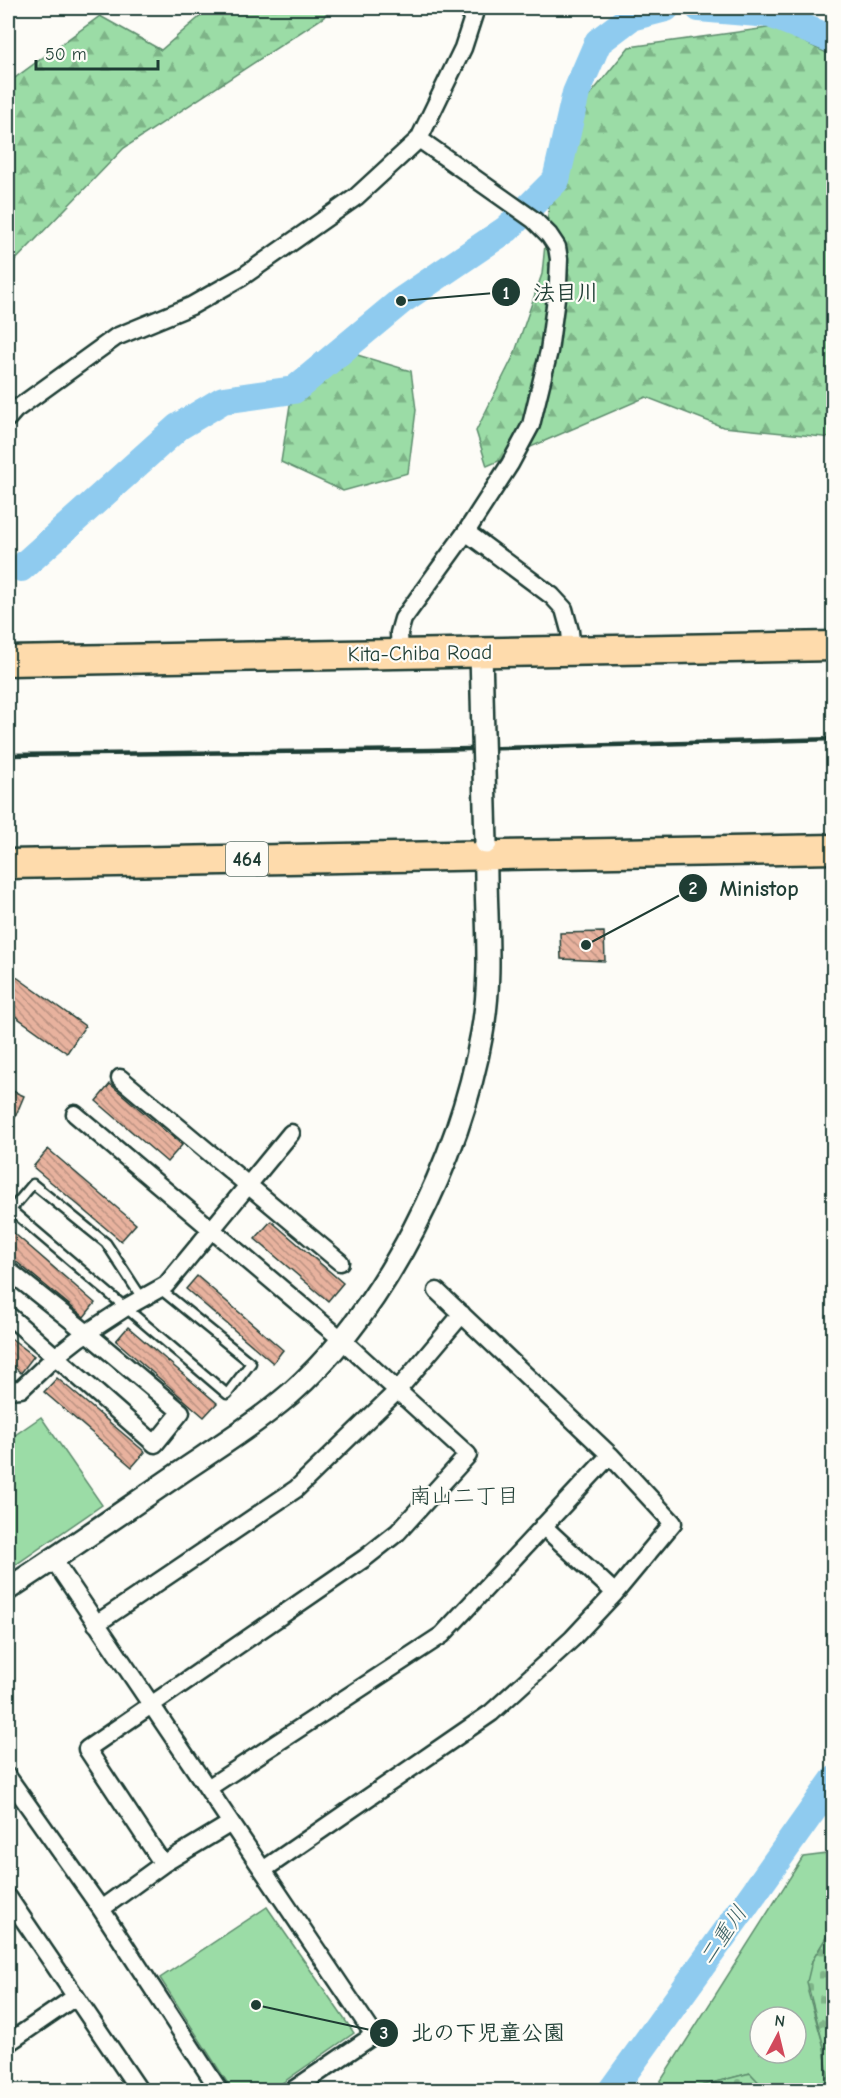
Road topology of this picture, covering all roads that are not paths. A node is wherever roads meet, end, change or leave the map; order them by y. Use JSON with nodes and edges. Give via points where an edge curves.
{"nodes":[{"id":1,"x":476,"y":8,"type":"edge"},
{"id":2,"x":419,"y":139,"type":"junction"},
{"id":3,"x":8,"y":418,"type":"edge"},
{"id":4,"x":466,"y":532,"type":"junction"},
{"id":5,"x":834,"y":646,"type":"edge"},
{"id":6,"x":572,"y":650,"type":"junction"},
{"id":7,"x":400,"y":653,"type":"junction"},
{"id":8,"x":481,"y":660,"type":"junction"},
{"id":9,"x":8,"y":661,"type":"edge"},
{"id":10,"x":486,"y":849,"type":"junction"},
{"id":11,"x":829,"y":849,"type":"edge"},
{"id":12,"x":8,"y":864,"type":"edge"},
{"id":13,"x":120,"y":1078,"type":"dead end"},
{"id":14,"x":75,"y":1114,"type":"dead end"},
{"id":15,"x":291,"y":1133,"type":"dead end"},
{"id":16,"x":249,"y":1185,"type":"junction"},
{"id":17,"x":214,"y":1230,"type":"junction"},
{"id":18,"x":340,"y":1262,"type":"dead end"},
{"id":19,"x":8,"y":1270,"type":"edge"},
{"id":20,"x":160,"y":1289,"type":"junction"},
{"id":21,"x":437,"y":1291,"type":"dead end"},
{"id":22,"x":142,"y":1298,"type":"junction"},
{"id":23,"x":124,"y":1308,"type":"junction"},
{"id":24,"x":462,"y":1314,"type":"junction"},
{"id":25,"x":8,"y":1315,"type":"edge"},
{"id":26,"x":87,"y":1333,"type":"junction"},
{"id":27,"x":341,"y":1339,"type":"junction"},
{"id":28,"x":56,"y":1356,"type":"junction"},
{"id":29,"x":8,"y":1390,"type":"edge"},
{"id":30,"x":397,"y":1390,"type":"junction"},
{"id":31,"x":610,"y":1455,"type":"junction"},
{"id":32,"x":543,"y":1526,"type":"junction"},
{"id":33,"x":53,"y":1559,"type":"junction"},
{"id":34,"x":8,"y":1589,"type":"edge"},
{"id":35,"x":615,"y":1593,"type":"junction"},
{"id":36,"x":96,"y":1624,"type":"junction"},
{"id":37,"x":152,"y":1706,"type":"junction"},
{"id":38,"x":8,"y":1778,"type":"edge"},
{"id":39,"x":208,"y":1788,"type":"junction"},
{"id":40,"x":231,"y":1823,"type":"junction"},
{"id":41,"x":163,"y":1864,"type":"junction"},
{"id":42,"x":263,"y":1870,"type":"junction"},
{"id":43,"x":8,"y":1897,"type":"edge"},
{"id":44,"x":101,"y":1909,"type":"junction"},
{"id":45,"x":14,"y":1919,"type":"edge"},
{"id":46,"x":75,"y":1997,"type":"junction"},
{"id":47,"x":8,"y":2043,"type":"edge"},
{"id":48,"x":130,"y":2088,"type":"edge"},
{"id":49,"x":219,"y":2091,"type":"edge"},
{"id":50,"x":293,"y":2091,"type":"edge"}],
"edges":[{"from":1,"to":2,"type":"street","via":[[464,48]]},
{"from":2,"to":3,"type":"street","via":[[356,197],[242,277],[191,306],[116,338]]},
{"from":2,"to":4,"type":"street","via":[[534,220],[557,247],[559,259],[549,351],[531,425]]},
{"from":4,"to":6,"type":"street","via":[[564,609]]},
{"from":4,"to":7,"type":"street","via":[[403,619]]},
{"from":5,"to":6,"type":"highway","name":"Kita-Chiba Road"},
{"from":6,"to":8,"type":"highway","name":"Kita-Chiba Road"},
{"from":7,"to":8,"type":"highway","name":"Kita-Chiba Road"},
{"from":7,"to":9,"type":"highway","name":"Kita-Chiba Road"},
{"from":8,"to":10,"type":"street","bridge":true},
{"from":10,"to":11,"type":"highway","number":"464"},
{"from":10,"to":12,"type":"highway","number":"464"},
{"from":10,"to":27,"type":"street","via":[[489,966],[483,1032],[470,1085],[443,1167],[420,1219],[370,1301]]},
{"from":13,"to":16,"type":"street"},
{"from":14,"to":17,"type":"street"},
{"from":15,"to":16,"type":"street"},
{"from":16,"to":17,"type":"street"},
{"from":16,"to":18,"type":"street"},
{"from":17,"to":20,"type":"street"},
{"from":17,"to":27,"type":"street"},
{"from":19,"to":26,"type":"street"},
{"from":20,"to":22,"type":"street"},
{"from":20,"to":23,"type":"lane","via":[[251,1363],[227,1394]]},
{"from":21,"to":24,"type":"street"},
{"from":22,"to":23,"type":"street"},
{"from":22,"to":23,"type":"lane","via":[[106,1244],[33,1184],[11,1210]]},
{"from":23,"to":26,"type":"street"},
{"from":24,"to":30,"type":"street"},
{"from":24,"to":31,"type":"street"},
{"from":25,"to":28,"type":"street"},
{"from":26,"to":28,"type":"street"},
{"from":26,"to":28,"type":"street","via":[[181,1412],[155,1444]]},
{"from":27,"to":30,"type":"street"},
{"from":27,"to":33,"type":"street","via":[[291,1393],[244,1430]]},
{"from":28,"to":29,"type":"street","via":[[21,1389]]},
{"from":30,"to":36,"type":"street","via":[[296,1489]]},
{"from":30,"to":37,"type":"street","via":[[468,1455],[398,1532]]},
{"from":31,"to":32,"type":"street"},
{"from":31,"to":35,"type":"street","via":[[673,1523]]},
{"from":32,"to":35,"type":"street"},
{"from":32,"to":39,"type":"street","via":[[442,1635]]},
{"from":33,"to":34,"type":"street"},
{"from":33,"to":36,"type":"street"},
{"from":35,"to":42,"type":"street","via":[[572,1639],[491,1713]]},
{"from":36,"to":37,"type":"street"},
{"from":37,"to":39,"type":"street"},
{"from":37,"to":41,"type":"street","via":[[87,1749]]},
{"from":38,"to":44,"type":"street"},
{"from":39,"to":40,"type":"street"},
{"from":40,"to":41,"type":"street"},
{"from":40,"to":42,"type":"street"},
{"from":41,"to":44,"type":"street"},
{"from":42,"to":50,"type":"street","via":[[374,2035]]},
{"from":43,"to":45,"type":"street"},
{"from":44,"to":49,"type":"street"},
{"from":45,"to":46,"type":"street"},
{"from":46,"to":47,"type":"street"},
{"from":46,"to":48,"type":"street"}]}
